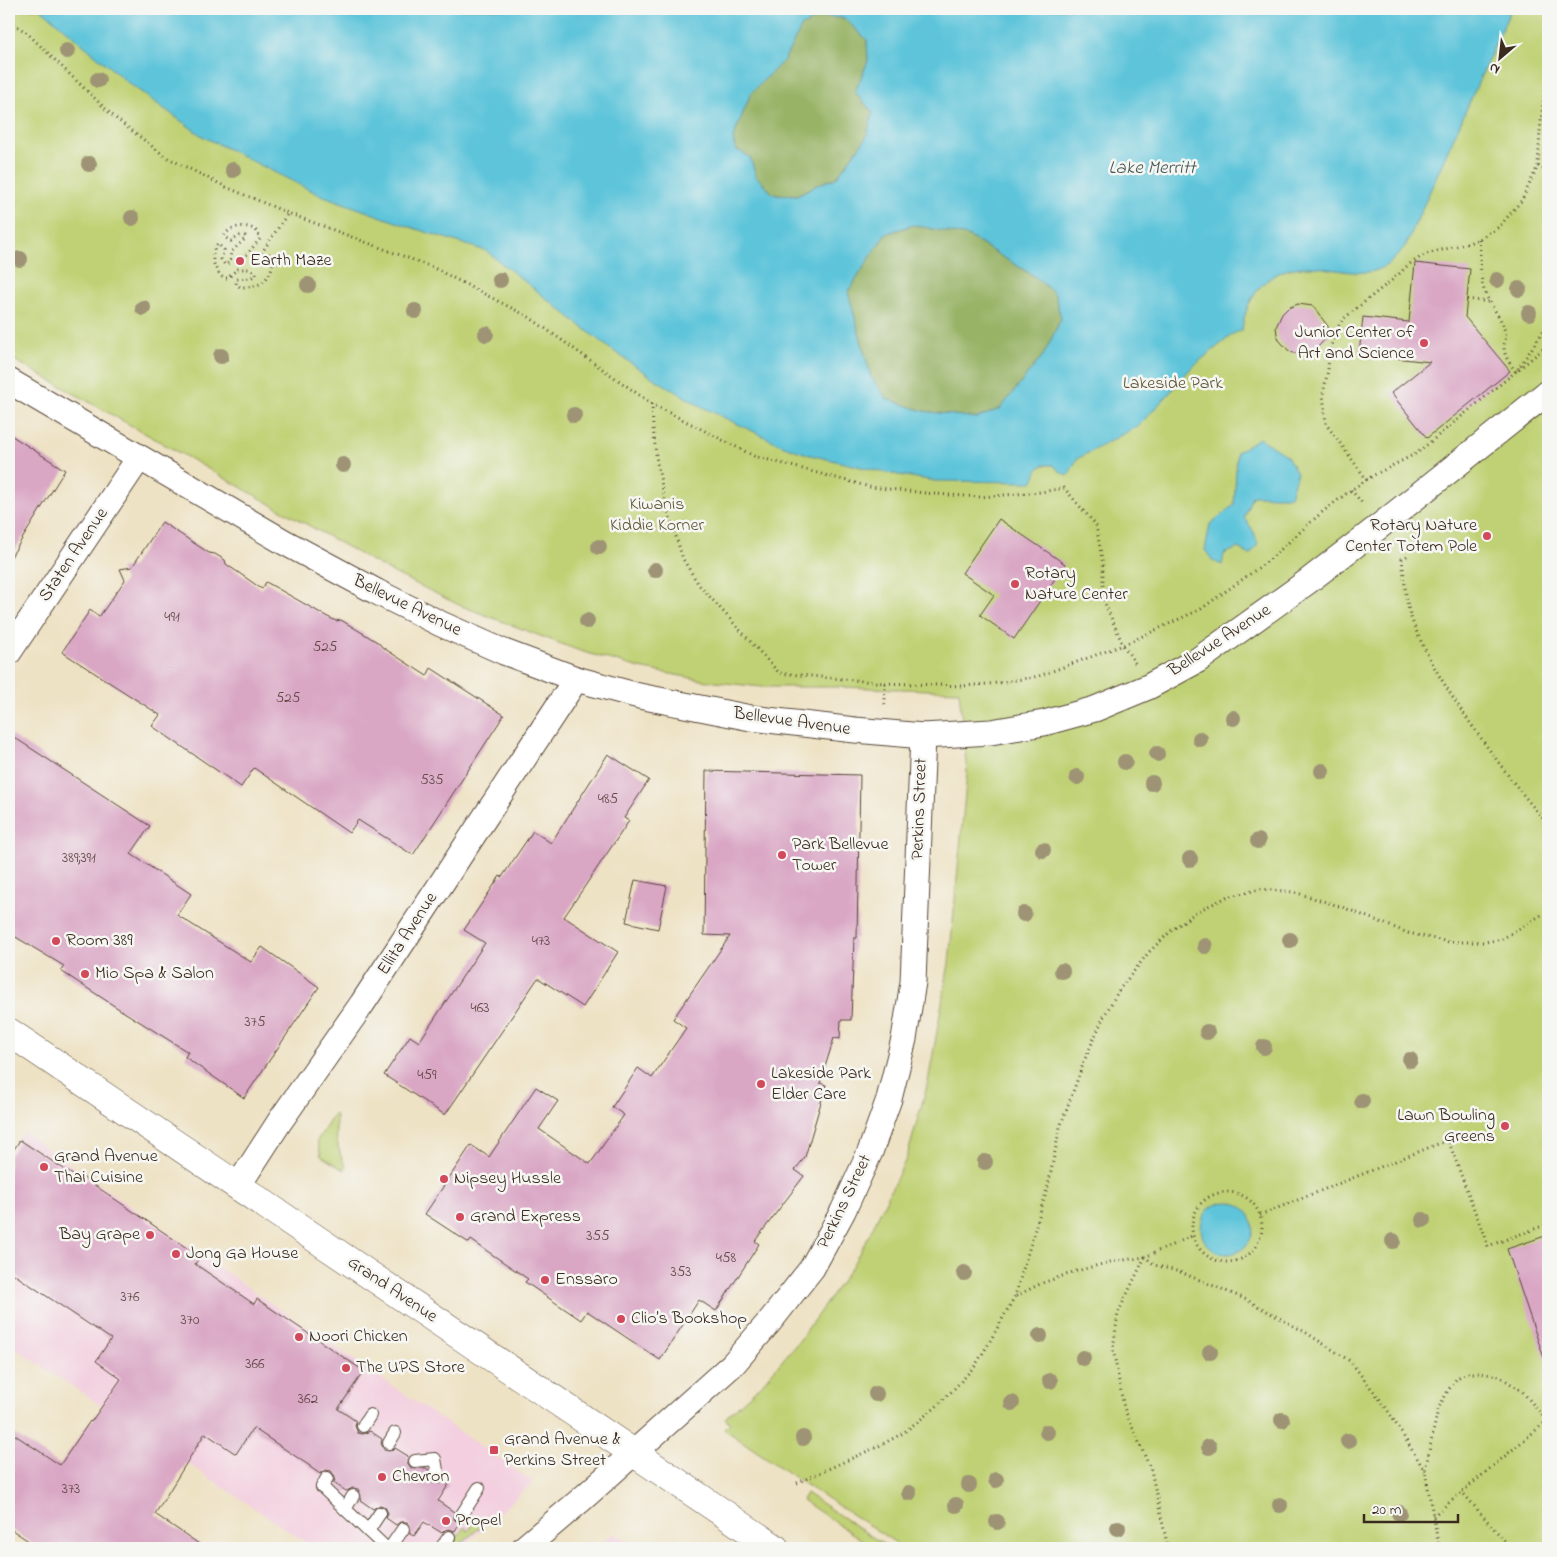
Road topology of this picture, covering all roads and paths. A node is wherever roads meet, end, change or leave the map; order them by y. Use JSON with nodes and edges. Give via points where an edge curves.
{"nodes":[{"id":1,"x":9,"y":21,"type":"edge"},
{"id":2,"x":1548,"y":80,"type":"edge"},
{"id":3,"x":1538,"y":166,"type":"junction"},
{"id":4,"x":1548,"y":172,"type":"edge"},
{"id":5,"x":288,"y":213,"type":"junction"},
{"id":6,"x":1479,"y":239,"type":"junction"},
{"id":7,"x":243,"y":259,"type":"dead end"},
{"id":8,"x":1467,"y":299,"type":"dead end"},
{"id":9,"x":1489,"y":302,"type":"junction"},
{"id":10,"x":1548,"y":324,"type":"edge"},
{"id":11,"x":1548,"y":345,"type":"edge"},
{"id":12,"x":1516,"y":372,"type":"junction"},
{"id":13,"x":9,"y":381,"type":"edge"},
{"id":14,"x":1548,"y":392,"type":"edge"},
{"id":15,"x":652,"y":404,"type":"junction"},
{"id":16,"x":139,"y":458,"type":"junction"},
{"id":17,"x":1366,"y":480,"type":"junction"},
{"id":18,"x":1351,"y":490,"type":"junction"},
{"id":19,"x":1363,"y":504,"type":"dead end"},
{"id":20,"x":1407,"y":556,"type":"dead end"},
{"id":21,"x":1123,"y":644,"type":"junction"},
{"id":22,"x":9,"y":652,"type":"edge"},
{"id":23,"x":576,"y":679,"type":"junction"},
{"id":24,"x":885,"y":683,"type":"junction"},
{"id":25,"x":1148,"y":687,"type":"junction"},
{"id":26,"x":885,"y":733,"type":"junction"},
{"id":27,"x":922,"y":736,"type":"junction"},
{"id":28,"x":1548,"y":824,"type":"edge"},
{"id":29,"x":1548,"y":911,"type":"edge"},
{"id":30,"x":9,"y":1032,"type":"edge"},
{"id":31,"x":238,"y":1186,"type":"junction"},
{"id":32,"x":1260,"y":1215,"type":"junction"},
{"id":33,"x":1548,"y":1224,"type":"edge"},
{"id":34,"x":1192,"y":1236,"type":"junction"},
{"id":35,"x":1145,"y":1257,"type":"junction"},
{"id":36,"x":1015,"y":1296,"type":"junction"},
{"id":37,"x":1547,"y":1420,"type":"edge"},
{"id":38,"x":633,"y":1453,"type":"junction"},
{"id":39,"x":415,"y":1461,"type":"dead end"},
{"id":40,"x":1425,"y":1471,"type":"junction"},
{"id":41,"x":438,"y":1476,"type":"dead end"},
{"id":42,"x":327,"y":1478,"type":"dead end"},
{"id":43,"x":797,"y":1483,"type":"dead end"},
{"id":44,"x":479,"y":1488,"type":"dead end"},
{"id":45,"x":1462,"y":1492,"type":"junction"},
{"id":46,"x":354,"y":1496,"type":"dead end"},
{"id":47,"x":345,"y":1509,"type":"junction"},
{"id":48,"x":380,"y":1513,"type":"dead end"},
{"id":49,"x":462,"y":1516,"type":"dead end"},
{"id":50,"x":1433,"y":1516,"type":"junction"},
{"id":51,"x":403,"y":1529,"type":"dead end"},
{"id":52,"x":368,"y":1532,"type":"junction"},
{"id":53,"x":448,"y":1537,"type":"dead end"},
{"id":54,"x":386,"y":1548,"type":"edge"},
{"id":55,"x":390,"y":1548,"type":"edge"},
{"id":56,"x":441,"y":1548,"type":"edge"},
{"id":57,"x":524,"y":1548,"type":"edge"},
{"id":58,"x":775,"y":1548,"type":"edge"},
{"id":59,"x":1168,"y":1548,"type":"edge"},
{"id":60,"x":1439,"y":1548,"type":"edge"},
{"id":61,"x":1511,"y":1548,"type":"edge"}],
"edges":[{"from":1,"to":5,"type":"path","via":[[26,32],[114,117],[166,157]]},
{"from":2,"to":3,"type":"path"},
{"from":3,"to":4,"type":"path"},
{"from":3,"to":6,"type":"path","via":[[1522,200],[1499,227]]},
{"from":5,"to":7,"type":"path","via":[[259,257],[264,260],[274,254],[271,271],[258,285],[240,287],[236,284],[237,279],[251,278],[256,274],[251,269],[237,270],[228,278],[216,271],[214,248],[218,244],[224,250],[221,259],[225,265],[230,262],[231,252],[245,239],[245,236],[240,236],[231,241],[224,237],[226,232],[235,227],[251,228],[257,232],[260,239]]},
{"from":5,"to":15,"type":"path","via":[[432,266],[529,317]]},
{"from":6,"to":9,"type":"path","via":[[1481,273]]},
{"from":6,"to":17,"type":"path","via":[[1426,254],[1408,265],[1342,320],[1335,333],[1323,394],[1326,424]]},
{"from":8,"to":9,"type":"path"},
{"from":9,"to":12,"type":"path","via":[[1503,326],[1506,334],[1504,347]]},
{"from":10,"to":12,"type":"path"},
{"from":11,"to":12,"type":"path"},
{"from":12,"to":17,"type":"path","via":[[1417,453]]},
{"from":13,"to":16,"type":"street","name":"Bellevue Avenue"},
{"from":14,"to":25,"type":"street","name":"Bellevue Avenue","via":[[1300,588],[1198,660]]},
{"from":15,"to":21,"type":"path","via":[[754,456],[870,487],[980,497],[1064,488],[1096,525],[1103,564],[1103,599]]},
{"from":15,"to":24,"type":"path","via":[[666,505],[683,559],[699,585],[779,673]]},
{"from":16,"to":22,"type":"street","name":"Staten Avenue"},
{"from":16,"to":23,"type":"street","name":"Bellevue Avenue","via":[[401,604],[504,652]]},
{"from":17,"to":18,"type":"path"},
{"from":18,"to":19,"type":"path"},
{"from":18,"to":21,"type":"path","via":[[1268,561],[1201,609]]},
{"from":20,"to":28,"type":"path","via":[[1402,559],[1406,596],[1427,654],[1449,694],[1502,769]]},
{"from":21,"to":24,"type":"path","via":[[1038,676],[999,683],[963,686]]},
{"from":21,"to":25,"type":"path"},
{"from":23,"to":26,"type":"street","name":"Bellevue Avenue","via":[[639,696],[751,718]]},
{"from":23,"to":31,"type":"street","name":"Ellita Avenue"},
{"from":24,"to":26,"type":"path"},
{"from":25,"to":27,"type":"street","name":"Bellevue Avenue","via":[[1095,709],[1044,723],[991,732]]},
{"from":26,"to":27,"type":"street","name":"Bellevue Avenue"},
{"from":27,"to":38,"type":"street","name":"Perkins Street","via":[[913,982],[900,1056],[870,1152],[812,1268],[733,1364]]},
{"from":29,"to":36,"type":"path","via":[[1502,939],[1485,942],[1448,942],[1408,934],[1342,907],[1294,892],[1261,889],[1227,897],[1196,912],[1149,952],[1119,990],[1103,1018],[1060,1127],[1048,1186]]},
{"from":30,"to":31,"type":"main road","name":"Grand Avenue"},
{"from":31,"to":38,"type":"main road","name":"Grand Avenue"},
{"from":32,"to":33,"type":"path","via":[[1448,1140],[1488,1246]]},
{"from":32,"to":34,"type":"path","via":[[1247,1198],[1220,1192],[1199,1204],[1191,1224]]},
{"from":32,"to":34,"type":"path","via":[[1263,1228],[1258,1244],[1243,1259],[1219,1262],[1206,1256]]},
{"from":34,"to":35,"type":"path"},
{"from":35,"to":36,"type":"path","via":[[1073,1272]]},
{"from":35,"to":40,"type":"path","via":[[1155,1265],[1243,1298],[1305,1332],[1350,1362],[1385,1406]]},
{"from":35,"to":59,"type":"path","via":[[1118,1313],[1113,1349],[1124,1408],[1151,1470]]},
{"from":36,"to":43,"type":"path","via":[[975,1366],[935,1408],[903,1433]]},
{"from":37,"to":40,"type":"path","via":[[1522,1391],[1499,1376],[1467,1373],[1457,1378],[1438,1410]]},
{"from":37,"to":45,"type":"path"},
{"from":38,"to":57,"type":"street","name":"Perkins Street"},
{"from":38,"to":58,"type":"main road","name":"Grand Avenue"},
{"from":39,"to":41,"type":"lane","via":[[436,1459]]},
{"from":40,"to":50,"type":"path"},
{"from":42,"to":47,"type":"lane","via":[[322,1487]]},
{"from":44,"to":49,"type":"lane"},
{"from":45,"to":50,"type":"path"},
{"from":45,"to":61,"type":"path"},
{"from":46,"to":47,"type":"lane"},
{"from":47,"to":52,"type":"lane"},
{"from":48,"to":52,"type":"lane"},
{"from":50,"to":60,"type":"path"},
{"from":51,"to":55,"type":"lane"},
{"from":52,"to":54,"type":"lane"},
{"from":53,"to":56,"type":"lane"}]}
